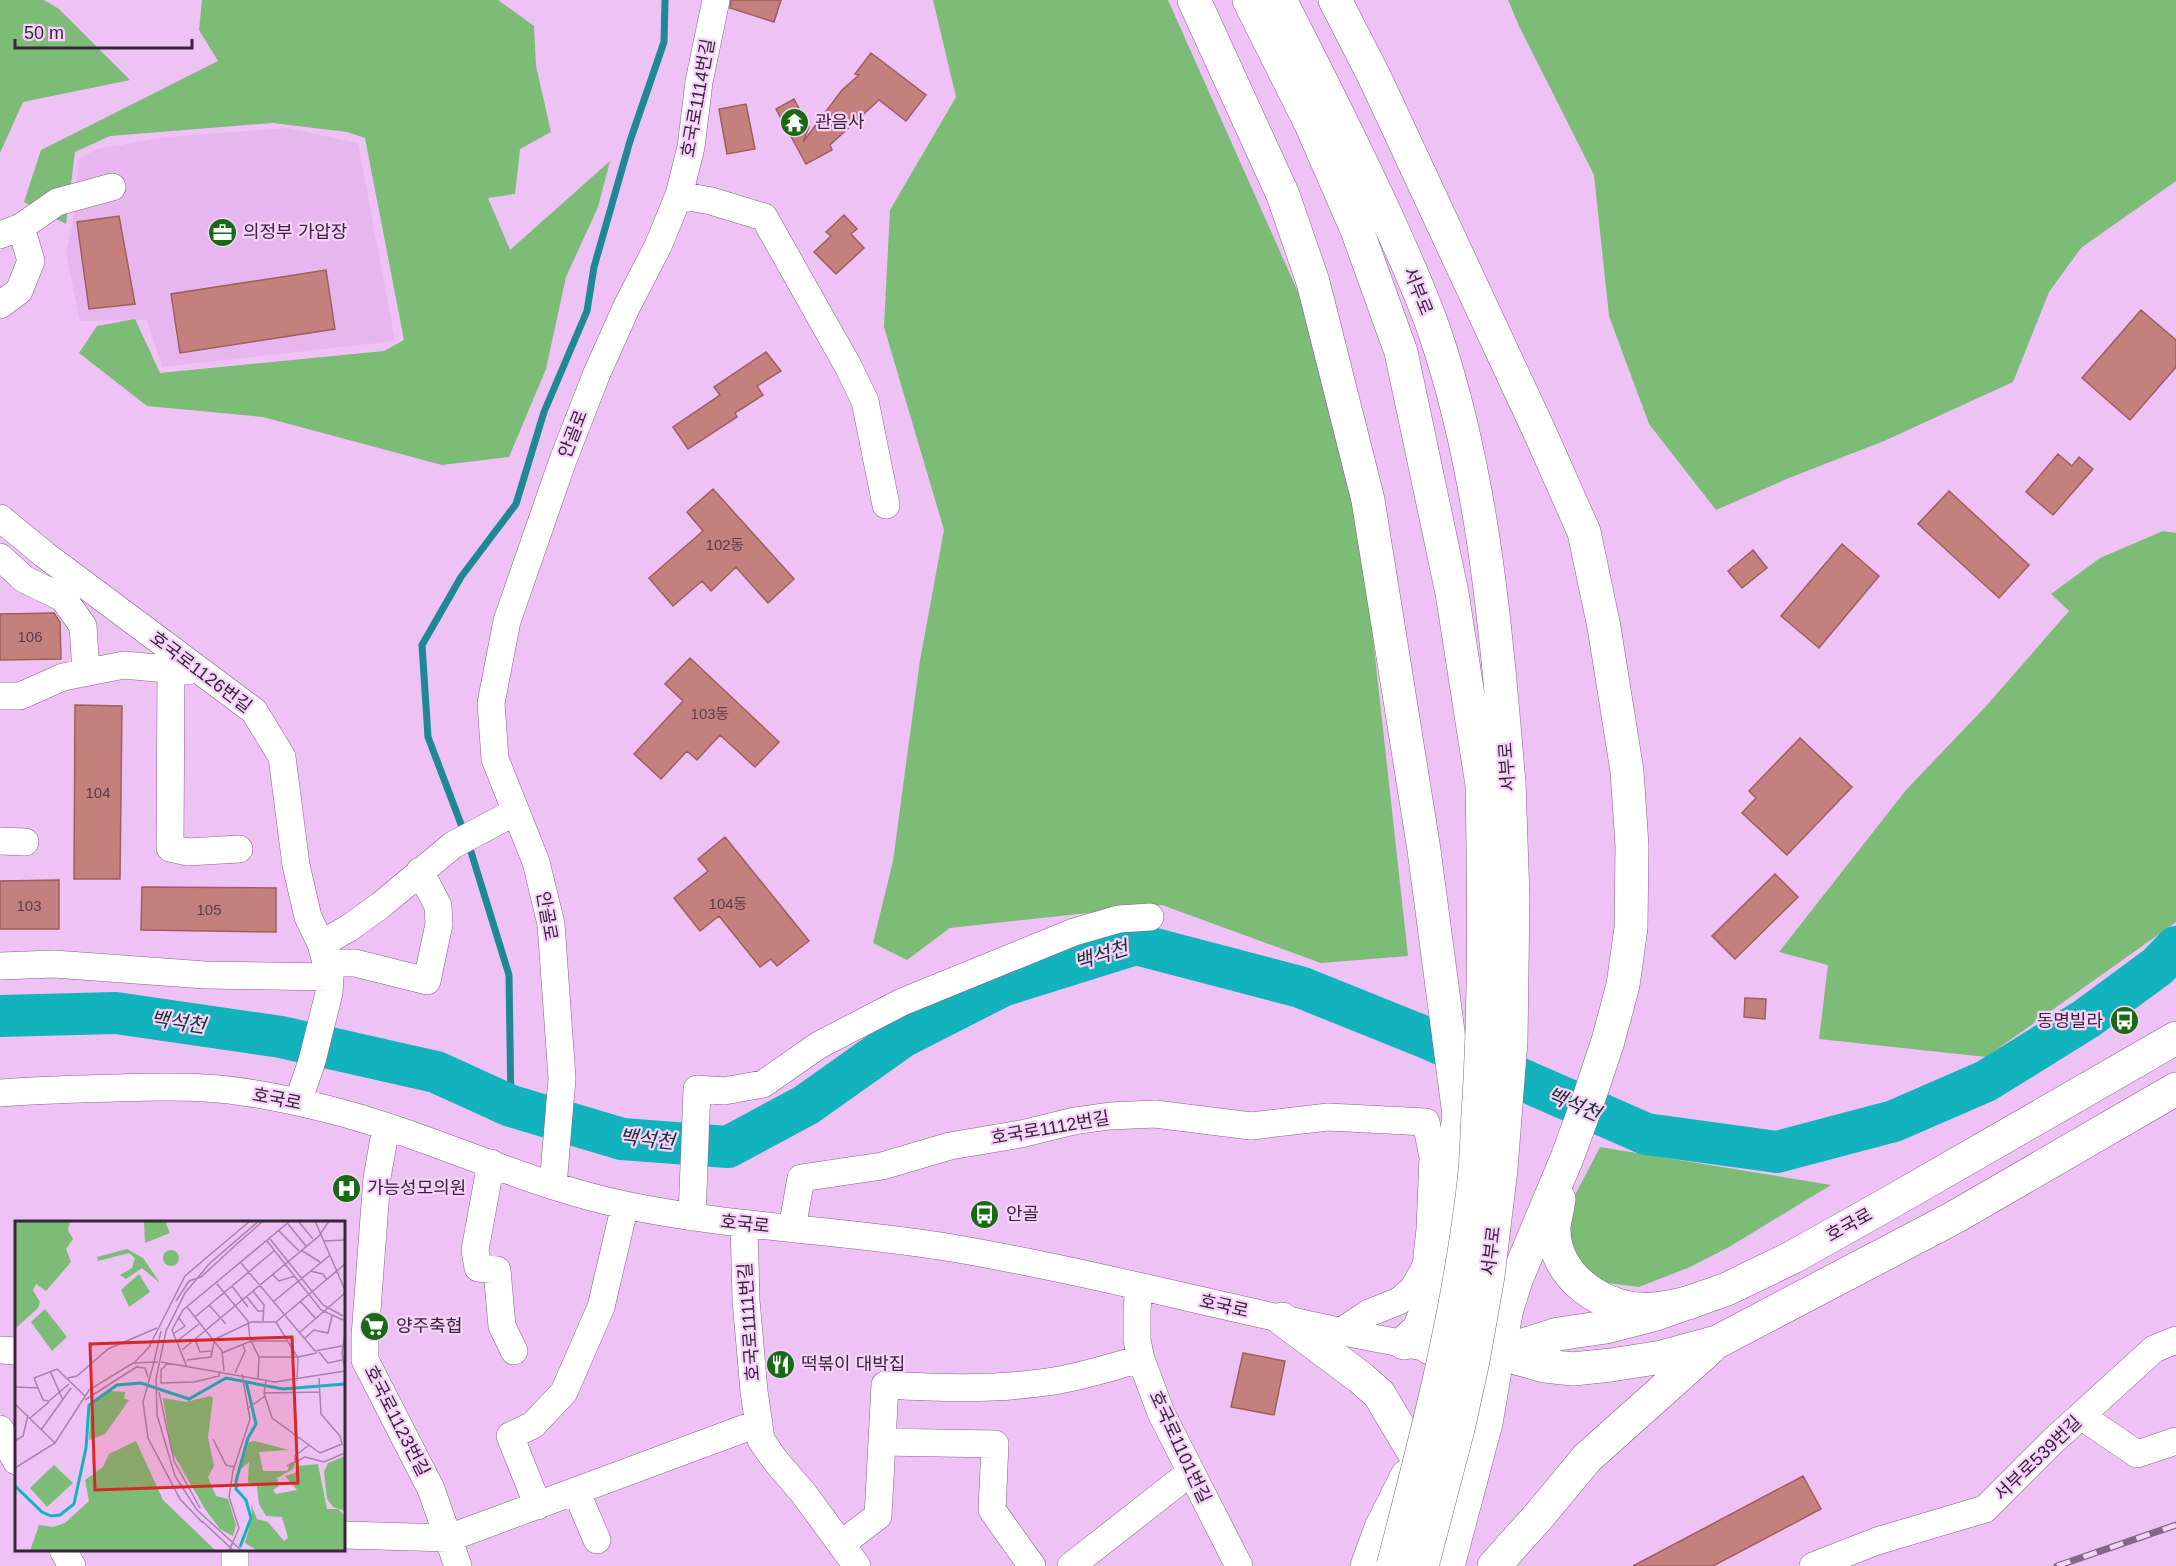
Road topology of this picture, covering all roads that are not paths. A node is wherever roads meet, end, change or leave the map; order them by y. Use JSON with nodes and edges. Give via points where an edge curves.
{"nodes":[{"id":1,"x":716,"y":0,"type":"edge"},
{"id":2,"x":1194,"y":0,"type":"edge"},
{"id":3,"x":1249,"y":0,"type":"edge"},
{"id":4,"x":1280,"y":0,"type":"edge"},
{"id":5,"x":1335,"y":0,"type":"edge"},
{"id":6,"x":112,"y":187,"type":"dead end"},
{"id":7,"x":679,"y":195,"type":"junction"},
{"id":8,"x":11,"y":231,"type":"edge"},
{"id":9,"x":0,"y":305,"type":"edge"},
{"id":10,"x":886,"y":505,"type":"dead end"},
{"id":11,"x":0,"y":518,"type":"edge"},
{"id":12,"x":0,"y":556,"type":"edge"},
{"id":13,"x":171,"y":669,"type":"junction"},
{"id":14,"x":86,"y":672,"type":"junction"},
{"id":15,"x":203,"y":672,"type":"junction"},
{"id":16,"x":0,"y":696,"type":"edge"},
{"id":17,"x":1496,"y":784,"type":"junction"},
{"id":18,"x":515,"y":812,"type":"junction"},
{"id":19,"x":239,"y":849,"type":"dead end"},
{"id":20,"x":420,"y":872,"type":"junction"},
{"id":21,"x":1150,"y":917,"type":"dead end"},
{"id":22,"x":0,"y":966,"type":"edge"},
{"id":23,"x":327,"y":969,"type":"junction"},
{"id":24,"x":2176,"y":1038,"type":"edge"},
{"id":25,"x":2176,"y":1089,"type":"edge"},
{"id":26,"x":0,"y":1093,"type":"edge"},
{"id":27,"x":298,"y":1102,"type":"junction"},
{"id":28,"x":386,"y":1127,"type":"junction"},
{"id":29,"x":1567,"y":1158,"type":"junction"},
{"id":30,"x":491,"y":1163,"type":"junction"},
{"id":31,"x":553,"y":1186,"type":"junction"},
{"id":32,"x":625,"y":1205,"type":"junction"},
{"id":33,"x":692,"y":1217,"type":"junction"},
{"id":34,"x":744,"y":1224,"type":"junction"},
{"id":35,"x":792,"y":1229,"type":"junction"},
{"id":36,"x":1139,"y":1287,"type":"junction"},
{"id":37,"x":1691,"y":1302,"type":"junction"},
{"id":38,"x":1282,"y":1319,"type":"junction"},
{"id":39,"x":1342,"y":1331,"type":"junction"},
{"id":40,"x":2176,"y":1340,"type":"edge"},
{"id":41,"x":1717,"y":1342,"type":"junction"},
{"id":42,"x":1417,"y":1346,"type":"junction"},
{"id":43,"x":514,"y":1351,"type":"dead end"},
{"id":44,"x":1498,"y":1353,"type":"junction"},
{"id":45,"x":1141,"y":1359,"type":"junction"},
{"id":46,"x":354,"y":1360,"type":"edge"},
{"id":47,"x":2081,"y":1416,"type":"junction"},
{"id":48,"x":759,"y":1423,"type":"junction"},
{"id":49,"x":0,"y":1429,"type":"edge"},
{"id":50,"x":882,"y":1442,"type":"junction"},
{"id":51,"x":2176,"y":1442,"type":"edge"},
{"id":52,"x":15,"y":1459,"type":"edge"},
{"id":53,"x":1191,"y":1472,"type":"junction"},
{"id":54,"x":1410,"y":1472,"type":"junction"},
{"id":55,"x":576,"y":1491,"type":"junction"},
{"id":56,"x":538,"y":1506,"type":"junction"},
{"id":57,"x":1538,"y":1517,"type":"junction"},
{"id":58,"x":345,"y":1535,"type":"edge"},
{"id":59,"x":449,"y":1538,"type":"junction"},
{"id":60,"x":597,"y":1540,"type":"dead end"},
{"id":61,"x":64,"y":1551,"type":"edge"},
{"id":62,"x":848,"y":1559,"type":"edge"},
{"id":63,"x":1236,"y":1565,"type":"edge"},
{"id":64,"x":72,"y":1566,"type":"edge"},
{"id":65,"x":458,"y":1566,"type":"edge"},
{"id":66,"x":1032,"y":1566,"type":"edge"},
{"id":67,"x":1071,"y":1566,"type":"edge"},
{"id":68,"x":1367,"y":1566,"type":"edge"},
{"id":69,"x":1387,"y":1566,"type":"edge"},
{"id":70,"x":1393,"y":1566,"type":"edge"},
{"id":71,"x":1422,"y":1566,"type":"edge"},
{"id":72,"x":1448,"y":1566,"type":"edge"},
{"id":73,"x":1494,"y":1566,"type":"edge"},
{"id":74,"x":1509,"y":1566,"type":"edge"},
{"id":75,"x":1813,"y":1566,"type":"edge"}],
"edges":[{"from":1,"to":7,"type":"street","name":"호국로1114번길"},
{"from":2,"to":42,"type":"main road","via":[[1283,195],[1313,282],[1368,500],[1424,850],[1460,1115],[1438,1268]]},
{"from":3,"to":17,"type":"main road","name":"서부로","via":[[1310,122],[1352,219],[1401,352]]},
{"from":4,"to":17,"type":"main road","name":"서부로","via":[[1399,245],[1435,333],[1463,433],[1495,617]]},
{"from":5,"to":29,"type":"main road","via":[[1374,76],[1584,532],[1605,627],[1627,771],[1632,846],[1631,927],[1623,985],[1602,1060]]},
{"from":6,"to":8,"type":"street","via":[[57,201]]},
{"from":7,"to":10,"type":"street","via":[[764,217],[865,401]]},
{"from":7,"to":18,"type":"street","name":"안골로","via":[[597,373],[507,621],[491,703],[495,759]]},
{"from":8,"to":9,"type":"street","via":[[31,261],[19,291]]},
{"from":11,"to":15,"type":"street","name":"호국로1126번길"},
{"from":12,"to":14,"type":"street","via":[[24,579],[63,598],[83,626]]},
{"from":13,"to":14,"type":"street","via":[[124,664]]},
{"from":13,"to":15,"type":"street"},
{"from":13,"to":19,"type":"street","via":[[170,848],[188,852]]},
{"from":14,"to":16,"type":"street","via":[[63,677],[20,696]]},
{"from":15,"to":23,"type":"street","name":"호국로1126번길","via":[[254,711],[282,757],[296,865],[308,917]]},
{"from":17,"to":70,"type":"main road","name":"서부로","bridge":true,"via":[[1484,894],[1483,1034],[1475,1170],[1445,1357]]},
{"from":17,"to":71,"type":"main road","name":"서부로","bridge":true,"via":[[1513,898],[1511,1041],[1498,1190],[1473,1361]]},
{"from":18,"to":20,"type":"street","via":[[453,845]]},
{"from":18,"to":31,"type":"street","name":"안골로","via":[[536,862],[551,924],[562,1078]]},
{"from":20,"to":23,"type":"street","via":[[349,928]]},
{"from":20,"to":23,"type":"street","via":[[438,906],[439,924],[427,981],[355,963]]},
{"from":21,"to":33,"type":"street","via":[[1119,919],[1074,932],[902,1002],[819,1045],[763,1084],[724,1091],[697,1089]]},
{"from":22,"to":23,"type":"street","via":[[54,964],[205,975]]},
{"from":23,"to":27,"type":"street","via":[[312,1062]]},
{"from":24,"to":37,"type":"main road","name":"호국로","via":[[1793,1257]]},
{"from":25,"to":41,"type":"main road","name":"호국로","via":[[1955,1217]]},
{"from":26,"to":27,"type":"street","name":"호국로","via":[[176,1086],[232,1090]]},
{"from":27,"to":28,"type":"street","name":"호국로"},
{"from":28,"to":30,"type":"street","name":"호국로"},
{"from":28,"to":46,"type":"street","name":"호국로1123번길"},
{"from":29,"to":37,"type":"main road","via":[[1554,1227],[1560,1257],[1579,1283],[1606,1302],[1628,1308],[1653,1310]]},
{"from":29,"to":44,"type":"main road","via":[[1516,1280]]},
{"from":30,"to":31,"type":"street","name":"호국로"},
{"from":30,"to":43,"type":"street","via":[[476,1250],[478,1268],[497,1270],[502,1326]]},
{"from":31,"to":32,"type":"street","name":"호국로"},
{"from":32,"to":33,"type":"street","name":"호국로"},
{"from":32,"to":56,"type":"street","via":[[601,1307],[564,1392],[533,1425],[510,1436]]},
{"from":33,"to":34,"type":"street","name":"호국로"},
{"from":34,"to":35,"type":"street","name":"호국로"},
{"from":34,"to":48,"type":"street","name":"호국로1111번길","via":[[746,1300]]},
{"from":35,"to":36,"type":"street","name":"호국로","via":[[960,1250]]},
{"from":35,"to":39,"type":"street","name":"호국로1112번길","via":[[801,1178],[882,1166],[950,1146],[1074,1121],[1155,1114],[1251,1126],[1328,1117],[1426,1122],[1433,1157],[1426,1266],[1413,1289],[1399,1301]]},
{"from":36,"to":38,"type":"street","name":"호국로"},
{"from":36,"to":45,"type":"street","name":"호국로1101번길","via":[[1137,1340]]},
{"from":37,"to":44,"type":"main road","name":"호국로","via":[[1606,1327],[1558,1334]]},
{"from":38,"to":39,"type":"street","name":"호국로"},
{"from":38,"to":54,"type":"main road","via":[[1379,1394]]},
{"from":39,"to":42,"type":"street","name":"호국로"},
{"from":40,"to":47,"type":"street","name":"서부로539번길","via":[[2154,1350]]},
{"from":41,"to":44,"type":"main road","name":"호국로","via":[[1662,1357],[1573,1369]]},
{"from":41,"to":57,"type":"main road","via":[[1587,1458]]},
{"from":42,"to":44,"type":"main road","name":"호국로"},
{"from":42,"to":54,"type":"main road"},
{"from":44,"to":72,"type":"main road","via":[[1486,1423]]},
{"from":45,"to":50,"type":"street","via":[[1050,1382],[999,1387],[885,1385]]},
{"from":45,"to":53,"type":"street","name":"호국로1101번길","via":[[1161,1413]]},
{"from":46,"to":59,"type":"street","name":"호국로1123번길","via":[[431,1489]]},
{"from":47,"to":51,"type":"street","via":[[2137,1454]]},
{"from":47,"to":75,"type":"street","name":"서부로539번길","via":[[1985,1509],[1877,1541]]},
{"from":48,"to":55,"type":"street"},
{"from":48,"to":62,"type":"street","name":"호국로1111번길","via":[[761,1440]]},
{"from":49,"to":52,"type":"street"},
{"from":50,"to":62,"type":"street","via":[[878,1516]]},
{"from":50,"to":66,"type":"street","via":[[995,1444],[992,1510]]},
{"from":53,"to":63,"type":"street","name":"호국로1101번길"},
{"from":53,"to":67,"type":"street"},
{"from":54,"to":68,"type":"main road","via":[[1381,1528]]},
{"from":54,"to":69,"type":"main road"},
{"from":55,"to":56,"type":"street"},
{"from":55,"to":60,"type":"street"},
{"from":56,"to":59,"type":"street"},
{"from":57,"to":73,"type":"main road"},
{"from":57,"to":74,"type":"main road"},
{"from":58,"to":59,"type":"street"},
{"from":59,"to":65,"type":"street","name":"호국로1123번길"},
{"from":61,"to":64,"type":"street"}]}
